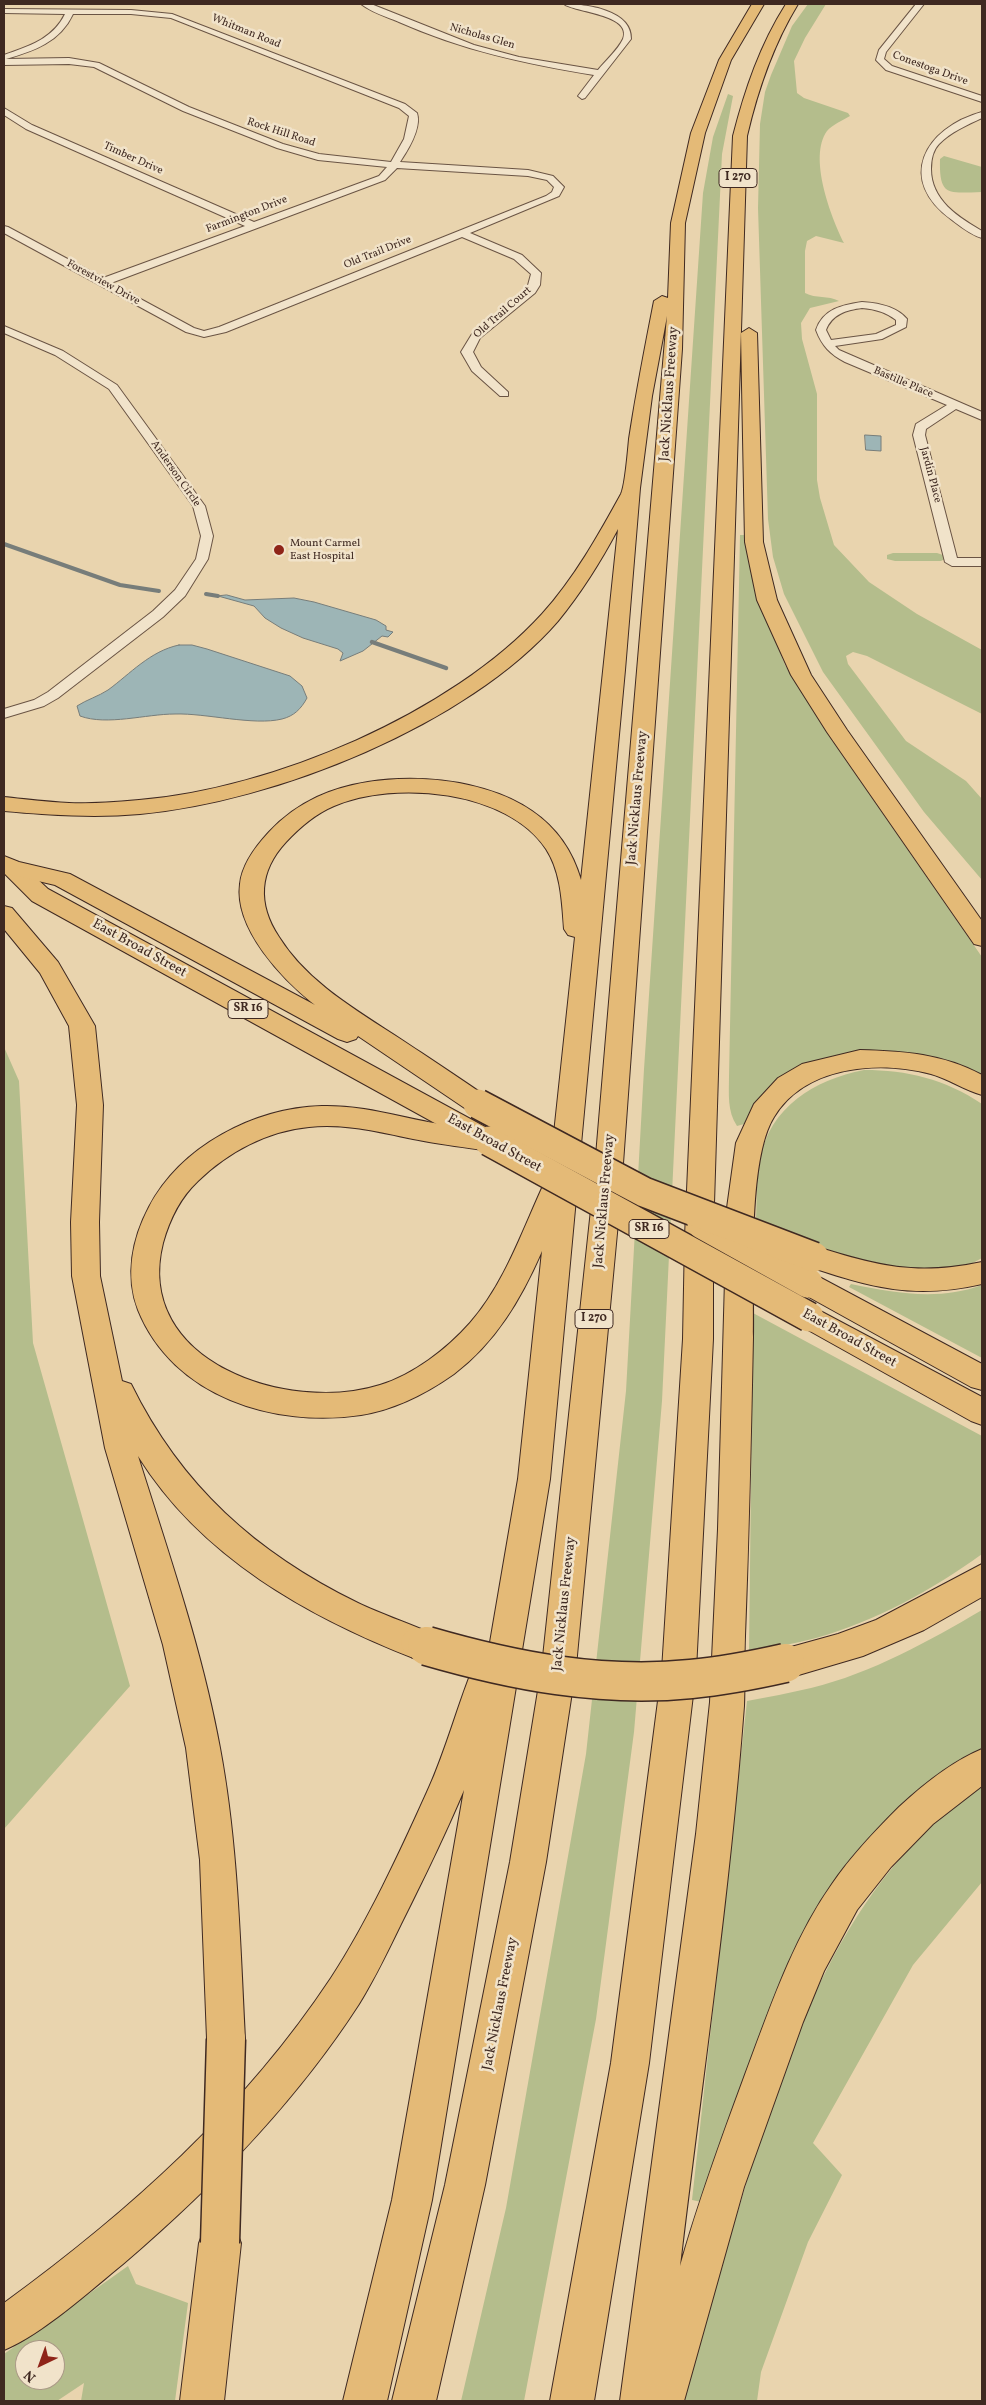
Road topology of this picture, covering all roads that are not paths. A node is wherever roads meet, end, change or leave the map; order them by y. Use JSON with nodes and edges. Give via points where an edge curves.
{"nodes":[{"id":1,"x":365,"y":4,"type":"edge"},
{"id":2,"x":568,"y":4,"type":"edge"},
{"id":3,"x":758,"y":4,"type":"edge"},
{"id":4,"x":792,"y":4,"type":"edge"},
{"id":5,"x":920,"y":4,"type":"edge"},
{"id":6,"x":4,"y":11,"type":"edge"},
{"id":7,"x":70,"y":12,"type":"junction"},
{"id":8,"x":4,"y":57,"type":"edge"},
{"id":9,"x":4,"y":62,"type":"edge"},
{"id":10,"x":599,"y":73,"type":"junction"},
{"id":11,"x":582,"y":96,"type":"dead end"},
{"id":12,"x":982,"y":99,"type":"edge"},
{"id":13,"x":4,"y":111,"type":"edge"},
{"id":14,"x":982,"y":115,"type":"edge"},
{"id":15,"x":960,"y":124,"type":"junction"},
{"id":16,"x":975,"y":129,"type":"dead end"},
{"id":17,"x":395,"y":165,"type":"junction"},
{"id":18,"x":558,"y":189,"type":"joint"},
{"id":19,"x":678,"y":223,"type":"junction"},
{"id":20,"x":254,"y":226,"type":"junction"},
{"id":21,"x":4,"y":229,"type":"edge"},
{"id":22,"x":461,"y":234,"type":"junction"},
{"id":23,"x":982,"y":235,"type":"edge"},
{"id":24,"x":736,"y":263,"type":"junction"},
{"id":25,"x":103,"y":282,"type":"junction"},
{"id":26,"x":4,"y":329,"type":"edge"},
{"id":27,"x":204,"y":334,"type":"joint"},
{"id":28,"x":827,"y":344,"type":"junction"},
{"id":29,"x":504,"y":394,"type":"dead end"},
{"id":30,"x":955,"y":405,"type":"junction"},
{"id":31,"x":982,"y":416,"type":"edge"},
{"id":32,"x":631,"y":488,"type":"junction"},
{"id":33,"x":982,"y":562,"type":"edge"},
{"id":34,"x":4,"y":714,"type":"edge"},
{"id":35,"x":4,"y":804,"type":"edge"},
{"id":36,"x":915,"y":842,"type":"junction"},
{"id":37,"x":8,"y":866,"type":"edge"},
{"id":38,"x":982,"y":908,"type":"edge"},
{"id":39,"x":4,"y":914,"type":"edge"},
{"id":40,"x":982,"y":938,"type":"edge"},
{"id":41,"x":581,"y":994,"type":"junction"},
{"id":42,"x":982,"y":1086,"type":"edge"},
{"id":43,"x":478,"y":1104,"type":"junction"},
{"id":44,"x":489,"y":1141,"type":"junction"},
{"id":45,"x":564,"y":1171,"type":"junction"},
{"id":46,"x":811,"y":1270,"type":"junction"},
{"id":47,"x":982,"y":1273,"type":"edge"},
{"id":48,"x":96,"y":1334,"type":"junction"},
{"id":49,"x":982,"y":1378,"type":"edge"},
{"id":50,"x":982,"y":1412,"type":"edge"},
{"id":51,"x":982,"y":1579,"type":"edge"},
{"id":52,"x":514,"y":1599,"type":"junction"},
{"id":53,"x":982,"y":1766,"type":"edge"},
{"id":54,"x":4,"y":2329,"type":"edge"},
{"id":55,"x":202,"y":2401,"type":"edge"},
{"id":56,"x":365,"y":2401,"type":"edge"},
{"id":57,"x":414,"y":2401,"type":"edge"},
{"id":58,"x":572,"y":2401,"type":"edge"},
{"id":59,"x":642,"y":2401,"type":"edge"},
{"id":60,"x":662,"y":2401,"type":"edge"}],
"edges":[{"from":1,"to":10,"type":"street","name":"Nicholas Glen","via":[[473,48]]},
{"from":2,"to":10,"type":"street","via":[[617,18],[628,29],[627,39]]},
{"from":3,"to":19,"type":"main road","name":"Jack Nicklaus Freeway","number":"I 270","via":[[725,60],[713,89],[698,133]]},
{"from":4,"to":24,"type":"main road","number":"I 270","via":[[760,64],[740,136]]},
{"from":5,"to":12,"type":"street","name":"Conestoga Drive","via":[[882,52],[880,60],[888,68]]},
{"from":6,"to":7,"type":"street","name":"Whitman Road"},
{"from":7,"to":8,"type":"street","via":[[56,35]]},
{"from":7,"to":17,"type":"street","name":"Whitman Road","via":[[143,12],[180,18],[402,106],[414,115],[415,125]]},
{"from":9,"to":17,"type":"street","name":"Rock Hill Road","via":[[96,64],[186,109],[280,146],[339,160]]},
{"from":10,"to":11,"type":"street"},
{"from":13,"to":20,"type":"street","name":"Timber Drive","via":[[29,127]]},
{"from":14,"to":15,"type":"street"},
{"from":15,"to":16,"type":"street"},
{"from":15,"to":23,"type":"street","via":[[939,139],[927,156],[925,178],[940,205]]},
{"from":17,"to":18,"type":"street","name":"Rock Hill Road","via":[[528,173],[550,178]]},
{"from":17,"to":20,"type":"street","name":"Farmington Drive","via":[[382,178]]},
{"from":18,"to":22,"type":"street","name":"Old Trail Drive","via":[[549,198]]},
{"from":19,"to":32,"type":"main road","via":[[644,396]]},
{"from":19,"to":57,"type":"main road","name":"Jack Nicklaus Freeway","number":"I 270","via":[[674,349],[607,1191],[559,1666],[528,1862],[467,2175]]},
{"from":20,"to":25,"type":"street","name":"Farmington Drive"},
{"from":21,"to":25,"type":"street","name":"Forestview Drive"},
{"from":22,"to":27,"type":"street","name":"Old Trail Drive","via":[[222,330]]},
{"from":22,"to":29,"type":"street","name":"Old Trail Court","via":[[518,257],[536,273],[531,291],[476,336],[467,352],[476,369]]},
{"from":24,"to":36,"type":"main road","via":[[748,314],[754,542],[767,600],[801,675]]},
{"from":24,"to":58,"type":"main road","number":"I 270","via":[[699,1236],[698,1339],[679,1670],[630,2063]]},
{"from":25,"to":27,"type":"street","name":"Forestview Drive","via":[[190,330]]},
{"from":26,"to":34,"type":"street","name":"Anderson Circle","via":[[59,353],[113,387],[199,506],[207,536],[202,559],[188,583],[158,614],[53,695]]},
{"from":28,"to":28,"type":"street","via":[[822,324],[835,312],[846,308],[879,306],[902,319],[901,327],[890,333]]},
{"from":28,"to":30,"type":"street","name":"Bastille Place","via":[[850,360]]},
{"from":30,"to":31,"type":"street","name":"Bastille Place"},
{"from":30,"to":33,"type":"street","name":"Jardin Place","via":[[920,427],[919,435],[952,562]]},
{"from":32,"to":35,"type":"main road","via":[[572,590],[538,630],[474,684],[389,733],[295,771],[246,787],[172,804],[99,811],[27,809]]},
{"from":32,"to":41,"type":"main road"},
{"from":36,"to":38,"type":"main road"},
{"from":36,"to":40,"type":"main road"},
{"from":37,"to":43,"type":"main road","name":"East Broad Street","number":"SR 16","via":[[62,879]]},
{"from":37,"to":44,"type":"main road","name":"East Broad Street","number":"SR 16","via":[[40,895]]},
{"from":39,"to":48,"type":"main road","via":[[49,968],[82,1026],[90,1105],[84,1222],[86,1276]]},
{"from":41,"to":43,"type":"main road","via":[[569,876],[551,841],[541,829],[515,810],[455,789],[402,785],[330,800],[300,816],[275,836],[259,861],[251,889],[256,916],[272,946],[331,1005]]},
{"from":41,"to":45,"type":"main road"},
{"from":42,"to":59,"type":"main road","via":[[932,1065],[896,1060],[842,1062],[811,1071],[787,1085],[762,1111],[749,1143],[741,1208],[727,1702],[714,1834]]},
{"from":43,"to":46,"type":"main road","name":"East Broad Street","number":"SR 16","bridge":true,"via":[[644,1192]]},
{"from":44,"to":45,"type":"main road","via":[[342,1115],[282,1122],[227,1143],[196,1166],[170,1193],[153,1225],[146,1258],[145,1289],[155,1316],[172,1344],[194,1366],[224,1385],[258,1398],[309,1406],[364,1402],[390,1393],[436,1371],[480,1331],[500,1305],[518,1272]]},
{"from":44,"to":50,"type":"main road","name":"East Broad Street","number":"SR 16","bridge":true},
{"from":45,"to":52,"type":"main road","via":[[534,1479]]},
{"from":46,"to":47,"type":"main road","via":[[919,1283],[952,1281]]},
{"from":46,"to":49,"type":"main road","name":"East Broad Street","number":"SR 16"},
{"from":48,"to":51,"type":"main road","bridge":true,"via":[[131,1418],[154,1457],[183,1493],[214,1523],[290,1582],[337,1609],[416,1643],[472,1661],[532,1674],[640,1683],[740,1674],[816,1656],[888,1632],[956,1597]]},
{"from":48,"to":55,"type":"main road","bridge":true,"via":[[120,1448],[180,1645],[203,1748],[218,1860],[226,2040],[220,2243]]},
{"from":52,"to":54,"type":"main road","via":[[448,1786],[372,1944],[339,2000],[254,2112],[164,2204],[58,2290]]},
{"from":52,"to":56,"type":"main road","via":[[412,2200]]},
{"from":53,"to":60,"type":"main road","via":[[928,1805],[892,1840],[832,1916],[799,1984],[724,2187]]}]}
